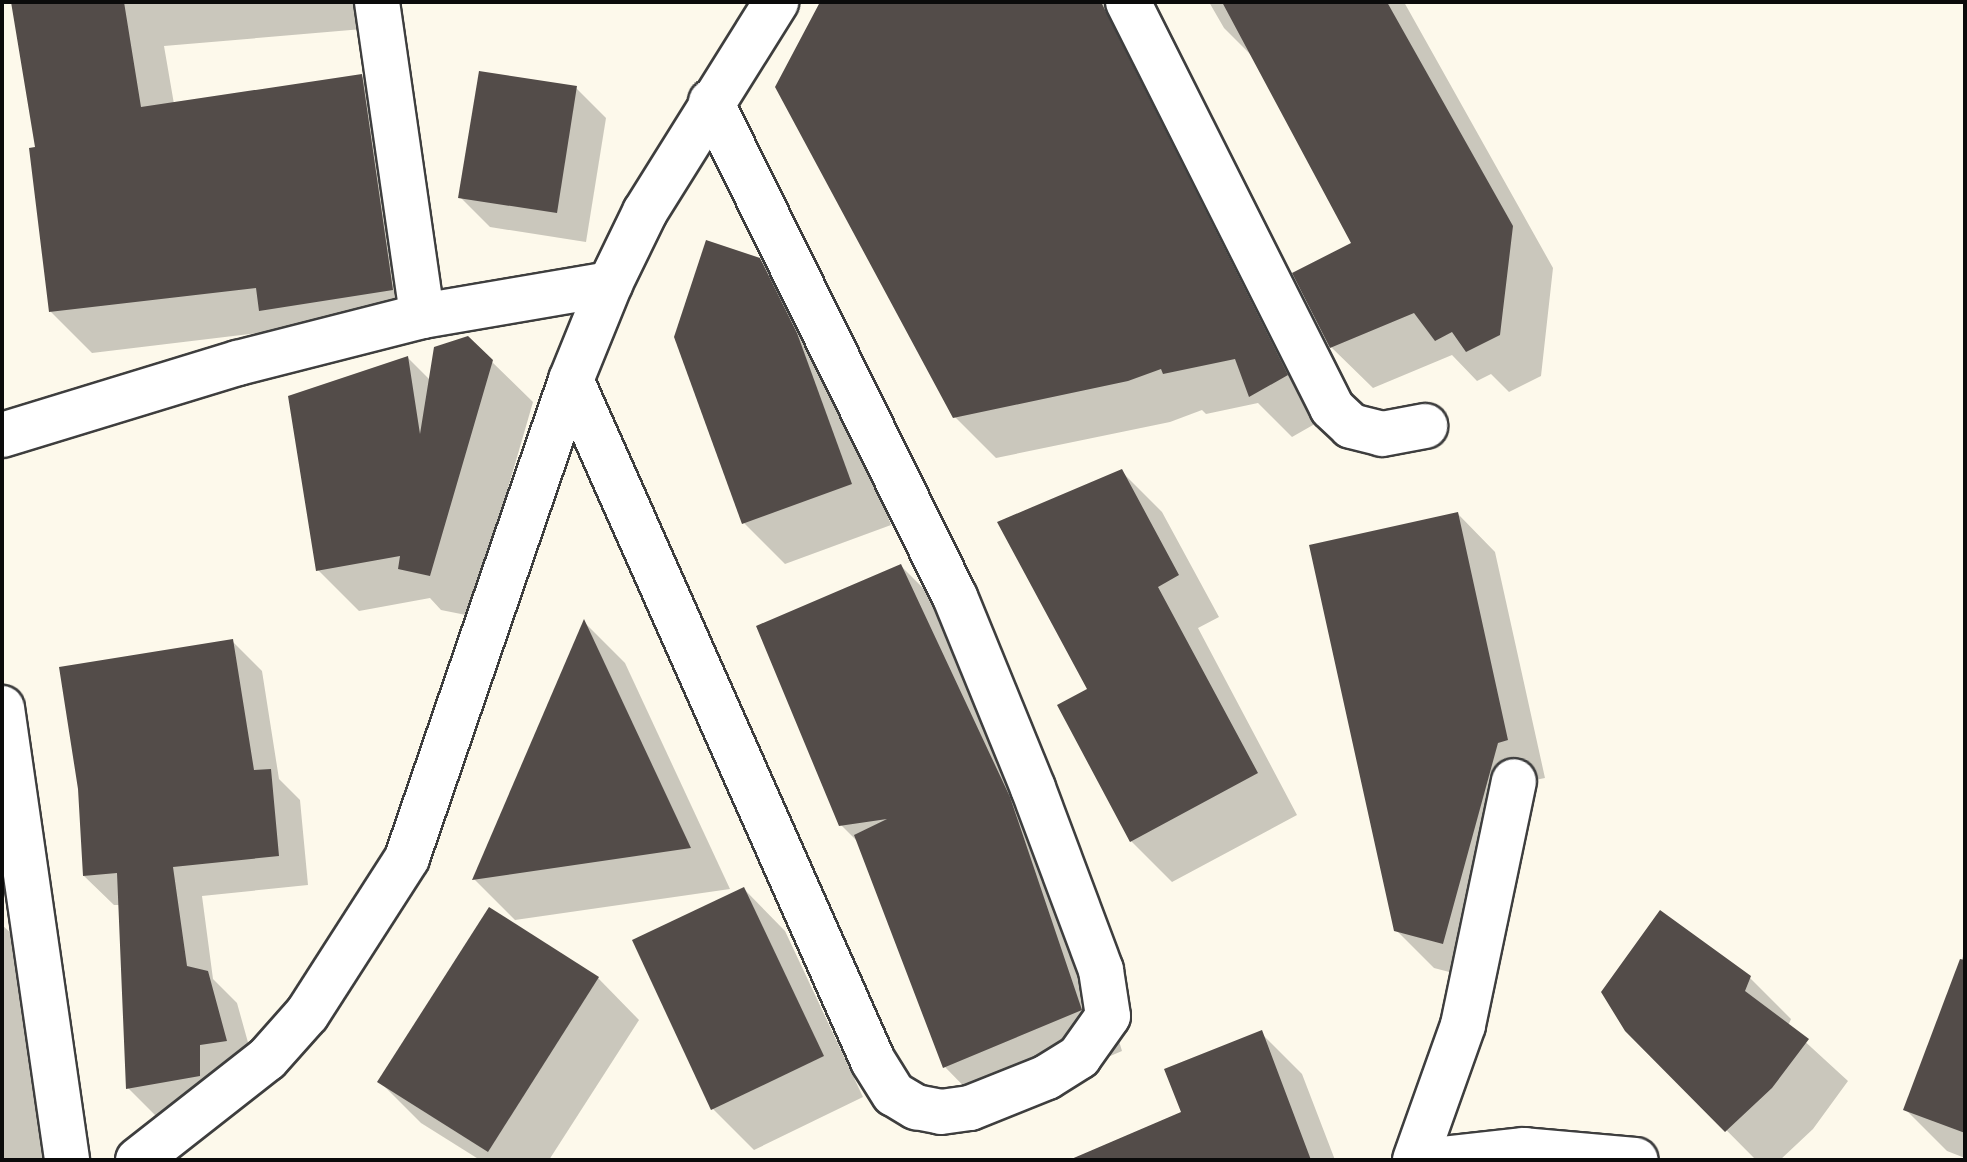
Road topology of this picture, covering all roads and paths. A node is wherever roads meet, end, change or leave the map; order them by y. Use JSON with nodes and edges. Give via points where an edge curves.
{"nodes":[{"id":1,"x":377,"y":2,"type":"edge"},
{"id":2,"x":776,"y":2,"type":"edge"},
{"id":3,"x":1128,"y":2,"type":"edge"},
{"id":4,"x":711,"y":102,"type":"junction"},
{"id":5,"x":610,"y":284,"type":"junction"},
{"id":6,"x":422,"y":316,"type":"junction"},
{"id":7,"x":571,"y":380,"type":"junction"},
{"id":8,"x":1425,"y":426,"type":"dead end"},
{"id":9,"x":2,"y":435,"type":"edge"},
{"id":10,"x":2,"y":708,"type":"edge"},
{"id":11,"x":1514,"y":781,"type":"dead end"},
{"id":12,"x":67,"y":1160,"type":"edge"},
{"id":13,"x":138,"y":1160,"type":"edge"},
{"id":14,"x":1415,"y":1160,"type":"edge"},
{"id":15,"x":1432,"y":1160,"type":"edge"},
{"id":16,"x":1636,"y":1160,"type":"edge"}],
"edges":[{"from":1,"to":6,"type":"street"},
{"from":2,"to":4,"type":"street"},
{"from":3,"to":8,"type":"street","via":[[1332,408],[1351,426],[1382,434]]},
{"from":4,"to":5,"type":"street","via":[[645,212]]},
{"from":4,"to":7,"type":"street","via":[[955,597],[1033,788],[1101,970],[1108,1016],[1079,1057],[1047,1077],[970,1108],[941,1112],[916,1107],[894,1094],[873,1061]]},
{"from":5,"to":6,"type":"street"},
{"from":5,"to":7,"type":"street"},
{"from":6,"to":9,"type":"street","via":[[238,363]]},
{"from":7,"to":13,"type":"street","via":[[407,858],[307,1014],[267,1059]]},
{"from":10,"to":12,"type":"street"},
{"from":11,"to":14,"type":"street","via":[[1463,1025]]},
{"from":15,"to":16,"type":"street","via":[[1524,1150]]}]}
